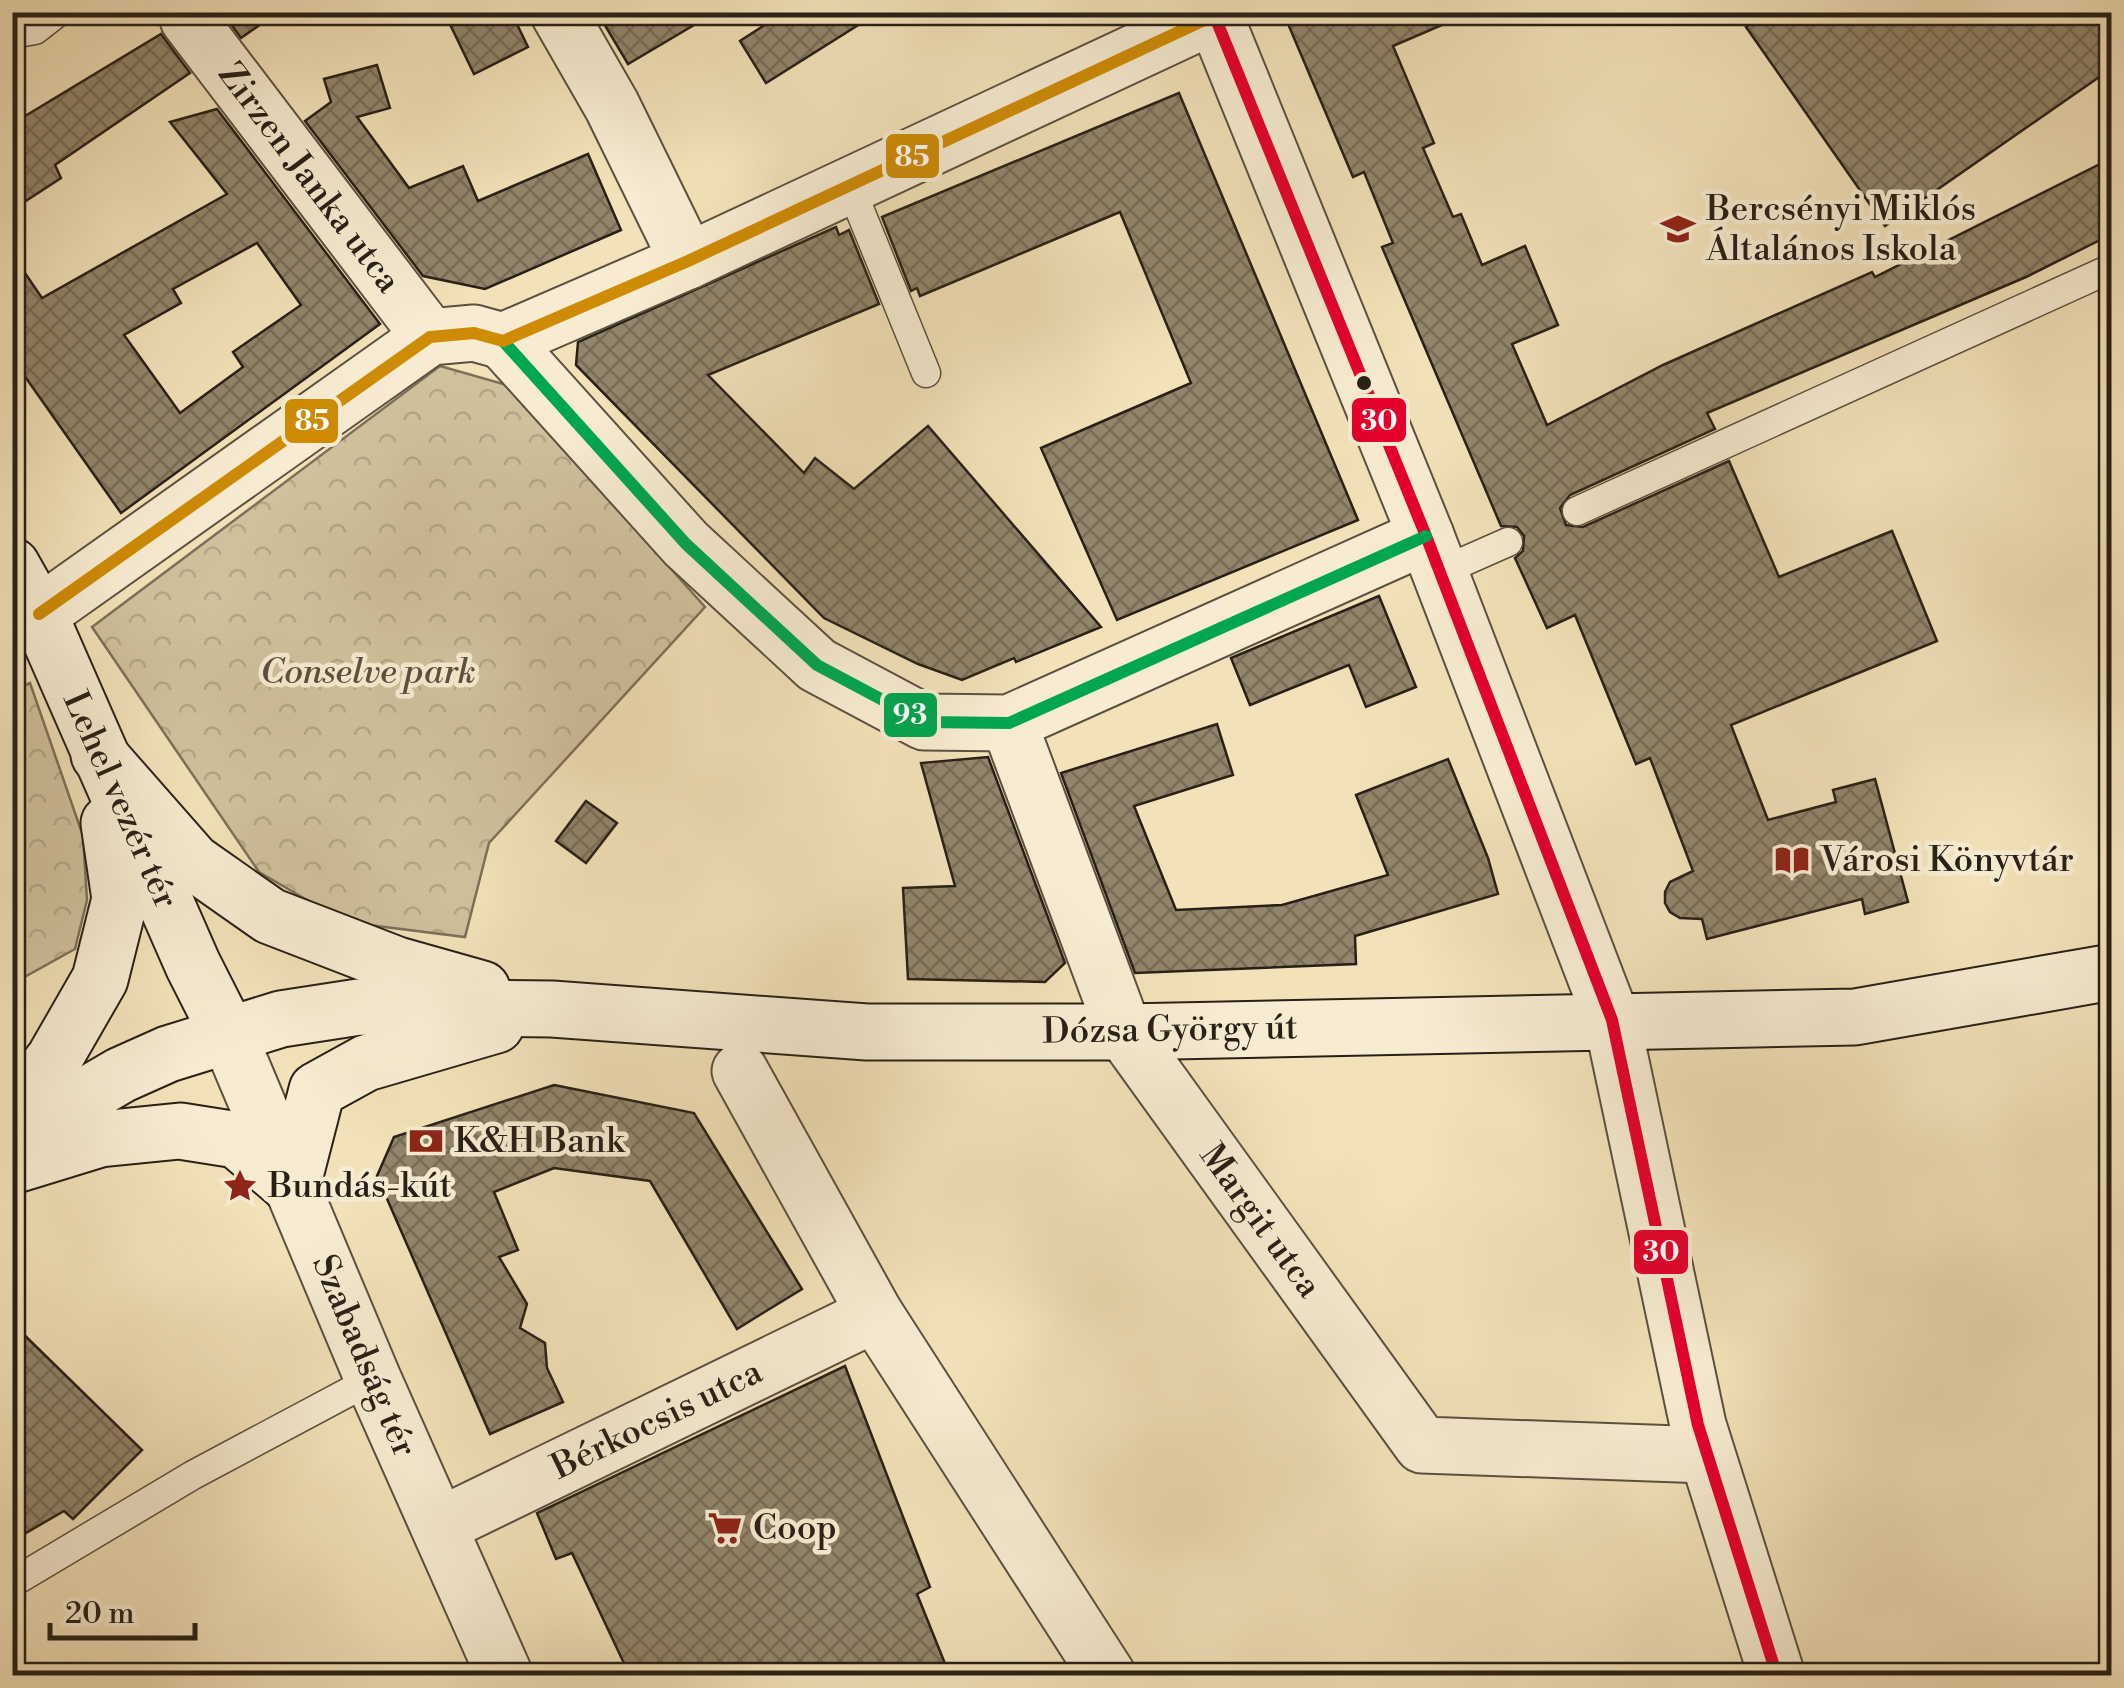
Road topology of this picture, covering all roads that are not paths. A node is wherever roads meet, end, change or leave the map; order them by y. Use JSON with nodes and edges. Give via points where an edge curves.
{"nodes":[{"id":1,"x":58,"y":12,"type":"edge"},
{"id":2,"x":558,"y":12,"type":"edge"},
{"id":3,"x":1214,"y":14,"type":"edge"},
{"id":4,"x":186,"y":16,"type":"edge"},
{"id":5,"x":12,"y":34,"type":"edge"},
{"id":6,"x":850,"y":186,"type":"junction"},
{"id":7,"x":688,"y":260,"type":"junction"},
{"id":8,"x":2112,"y":268,"type":"edge"},
{"id":9,"x":430,"y":337,"type":"junction"},
{"id":10,"x":503,"y":341,"type":"junction"},
{"id":11,"x":926,"y":373,"type":"dead end"},
{"id":12,"x":1577,"y":510,"type":"dead end"},
{"id":13,"x":1508,"y":542,"type":"dead end"},
{"id":14,"x":1433,"y":554,"type":"junction"},
{"id":15,"x":12,"y":566,"type":"edge"},
{"id":16,"x":39,"y":614,"type":"junction"},
{"id":17,"x":1009,"y":723,"type":"junction"},
{"id":18,"x":100,"y":756,"type":"junction"},
{"id":19,"x":2109,"y":980,"type":"edge"},
{"id":20,"x":552,"y":1009,"type":"junction"},
{"id":21,"x":1612,"y":1020,"type":"junction"},
{"id":22,"x":1124,"y":1032,"type":"junction"},
{"id":23,"x":228,"y":1034,"type":"junction"},
{"id":24,"x":740,"y":1072,"type":"dead end"},
{"id":25,"x":12,"y":1114,"type":"edge"},
{"id":26,"x":12,"y":1146,"type":"edge"},
{"id":27,"x":12,"y":1166,"type":"edge"},
{"id":28,"x":292,"y":1187,"type":"junction"},
{"id":29,"x":875,"y":1314,"type":"junction"},
{"id":30,"x":373,"y":1379,"type":"junction"},
{"id":31,"x":1707,"y":1455,"type":"junction"},
{"id":32,"x":438,"y":1526,"type":"junction"},
{"id":33,"x":12,"y":1582,"type":"edge"},
{"id":34,"x":504,"y":1676,"type":"edge"},
{"id":35,"x":1108,"y":1676,"type":"edge"},
{"id":36,"x":1777,"y":1676,"type":"edge"}],
"edges":[{"from":1,"to":5,"type":"lane","via":[[35,30]]},
{"from":2,"to":7,"type":"street"},
{"from":3,"to":6,"type":"street"},
{"from":3,"to":14,"type":"street"},
{"from":4,"to":9,"type":"street","name":"Zirzen Janka utca"},
{"from":6,"to":7,"type":"street"},
{"from":6,"to":11,"type":"lane"},
{"from":7,"to":10,"type":"street"},
{"from":8,"to":12,"type":"lane"},
{"from":9,"to":10,"type":"street","via":[[474,333]]},
{"from":9,"to":16,"type":"street"},
{"from":10,"to":17,"type":"street","via":[[686,544],[817,665],[924,722]]},
{"from":13,"to":14,"type":"lane"},
{"from":14,"to":17,"type":"street"},
{"from":14,"to":21,"type":"street"},
{"from":15,"to":16,"type":"street","name":"Lehel vezér tér"},
{"from":16,"to":18,"type":"street","name":"Lehel vezér tér"},
{"from":17,"to":22,"type":"street","name":"Margit utca"},
{"from":18,"to":20,"type":"street","via":[[193,862],[270,916],[397,965]]},
{"from":18,"to":23,"type":"street","name":"Lehel vezér tér"},
{"from":18,"to":25,"type":"street","via":[[120,899],[100,979],[54,1059]]},
{"from":19,"to":21,"type":"street","name":"Dózsa György út","via":[[1855,1017]]},
{"from":20,"to":22,"type":"street","name":"Dózsa György út","via":[[867,1032]]},
{"from":20,"to":23,"type":"street","name":"Dózsa György út","via":[[359,1006]]},
{"from":20,"to":28,"type":"street","via":[[366,1062],[317,1090]]},
{"from":21,"to":22,"type":"street","name":"Dózsa György út"},
{"from":21,"to":31,"type":"street"},
{"from":22,"to":31,"type":"street","name":"Margit utca","via":[[1422,1445]]},
{"from":23,"to":26,"type":"street","name":"Dózsa György út","via":[[121,1075]]},
{"from":23,"to":28,"type":"street","name":"Szabadság tér"},
{"from":24,"to":29,"type":"street"},
{"from":27,"to":28,"type":"street","via":[[100,1138],[180,1131],[237,1140]]},
{"from":28,"to":30,"type":"street","name":"Szabadság tér"},
{"from":29,"to":32,"type":"street","name":"Bérkocsis utca"},
{"from":29,"to":35,"type":"street"},
{"from":30,"to":32,"type":"street","name":"Szabadság tér"},
{"from":30,"to":33,"type":"lane"},
{"from":31,"to":36,"type":"street"},
{"from":32,"to":34,"type":"street","name":"Szabadság tér"}]}
